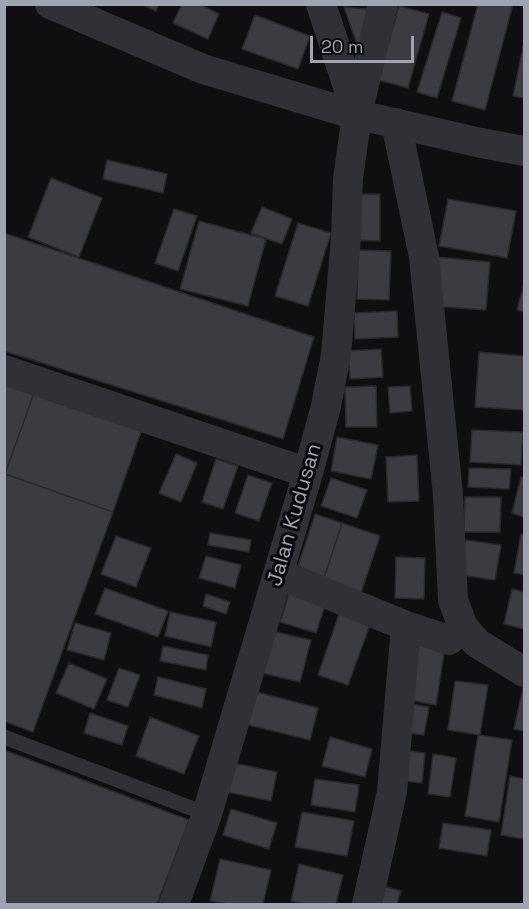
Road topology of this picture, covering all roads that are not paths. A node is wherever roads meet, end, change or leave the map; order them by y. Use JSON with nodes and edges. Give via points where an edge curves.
{"nodes":[{"id":1,"x":50,"y":4,"type":"edge"},
{"id":2,"x":321,"y":4,"type":"edge"},
{"id":3,"x":383,"y":4,"type":"edge"},
{"id":4,"x":357,"y":114,"type":"junction"},
{"id":5,"x":396,"y":123,"type":"junction"},
{"id":6,"x":525,"y":151,"type":"edge"},
{"id":7,"x":4,"y":370,"type":"edge"},
{"id":8,"x":308,"y":473,"type":"junction"},
{"id":9,"x":279,"y":574,"type":"junction"},
{"id":10,"x":406,"y":626,"type":"junction"},
{"id":11,"x":449,"y":640,"type":"dead end"},
{"id":12,"x":525,"y":672,"type":"edge"},
{"id":13,"x":4,"y":736,"type":"edge"},
{"id":14,"x":207,"y":814,"type":"junction"},
{"id":15,"x":174,"y":904,"type":"edge"},
{"id":16,"x":367,"y":904,"type":"edge"}],
"edges":[{"from":1,"to":4,"type":"street","via":[[203,69]]},
{"from":2,"to":4,"type":"street"},
{"from":3,"to":4,"type":"street","name":"Jalan Kudusan"},
{"from":4,"to":5,"type":"street"},
{"from":4,"to":8,"type":"street","name":"Jalan Kudusan","via":[[348,179],[336,355]]},
{"from":5,"to":6,"type":"street"},
{"from":5,"to":12,"type":"street","via":[[424,257],[448,495],[453,600],[463,627],[477,643]]},
{"from":7,"to":8,"type":"street"},
{"from":8,"to":9,"type":"street","name":"Jalan Kudusan"},
{"from":9,"to":10,"type":"street"},
{"from":9,"to":14,"type":"street","name":"Jalan Kudusan"},
{"from":10,"to":11,"type":"street"},
{"from":10,"to":16,"type":"street","via":[[392,792]]},
{"from":13,"to":14,"type":"lane"},
{"from":14,"to":15,"type":"street","name":"Jalan Kudusan"}]}
